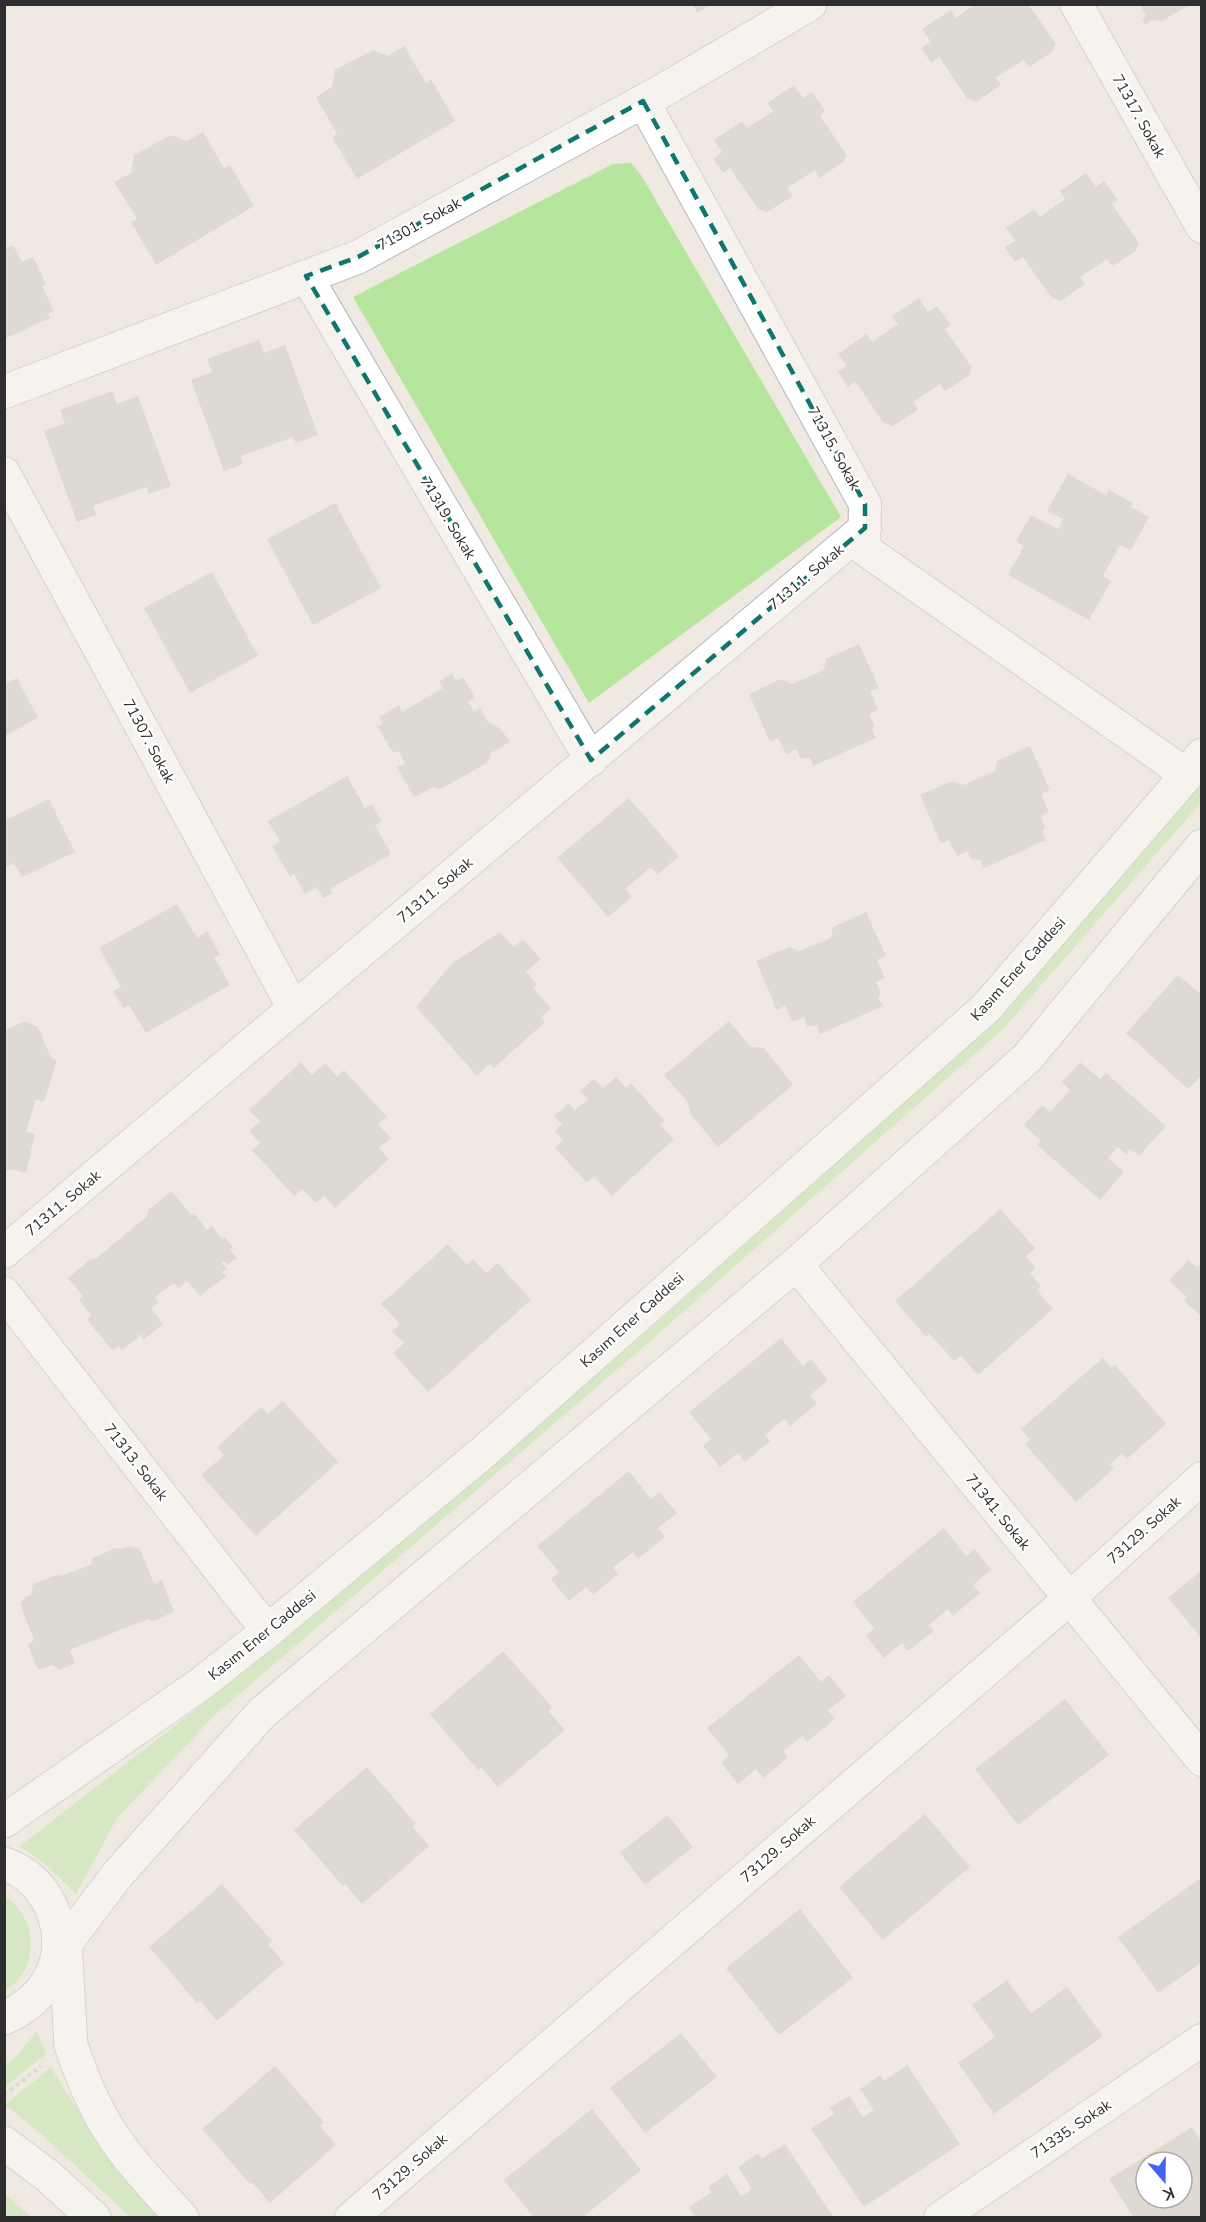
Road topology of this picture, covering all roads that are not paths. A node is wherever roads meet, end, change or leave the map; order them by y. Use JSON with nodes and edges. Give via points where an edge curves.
{"nodes":[{"id":1,"x":810,"y":4,"type":"edge"},
{"id":2,"x":1076,"y":4,"type":"edge"},
{"id":3,"x":643,"y":101,"type":"junction"},
{"id":4,"x":1202,"y":227,"type":"edge"},
{"id":5,"x":306,"y":276,"type":"junction"},
{"id":6,"x":4,"y":392,"type":"edge"},
{"id":7,"x":4,"y":473,"type":"edge"},
{"id":8,"x":865,"y":528,"type":"junction"},
{"id":9,"x":591,"y":760,"type":"junction"},
{"id":10,"x":1194,"y":765,"type":"edge"},
{"id":11,"x":1202,"y":846,"type":"edge"},
{"id":12,"x":294,"y":1010,"type":"junction"},
{"id":13,"x":4,"y":1252,"type":"edge"},
{"id":14,"x":796,"y":1264,"type":"junction"},
{"id":15,"x":4,"y":1293,"type":"edge"},
{"id":16,"x":1202,"y":1478,"type":"edge"},
{"id":17,"x":1068,"y":1599,"type":"junction"},
{"id":18,"x":269,"y":1630,"type":"junction"},
{"id":19,"x":1202,"y":1760,"type":"edge"},
{"id":20,"x":4,"y":1821,"type":"edge"},
{"id":21,"x":4,"y":1864,"type":"edge"},
{"id":22,"x":61,"y":1944,"type":"junction"},
{"id":23,"x":4,"y":2018,"type":"edge"},
{"id":24,"x":1202,"y":2040,"type":"edge"},
{"id":25,"x":4,"y":2143,"type":"edge"},
{"id":26,"x":94,"y":2217,"type":"edge"},
{"id":27,"x":182,"y":2217,"type":"edge"},
{"id":28,"x":351,"y":2217,"type":"edge"},
{"id":29,"x":940,"y":2217,"type":"edge"}],
"edges":[{"from":1,"to":3,"type":"main road","name":"71301. Sokak"},
{"from":2,"to":4,"type":"street","name":"71317. Sokak"},
{"from":3,"to":5,"type":"main road","name":"71301. Sokak","via":[[358,257]]},
{"from":3,"to":8,"type":"street","name":"71315. Sokak","via":[[866,504]]},
{"from":5,"to":6,"type":"main road","name":"71301. Sokak"},
{"from":5,"to":9,"type":"street","name":"71319. Sokak"},
{"from":7,"to":12,"type":"street","name":"71307. Sokak"},
{"from":8,"to":9,"type":"street","name":"71311. Sokak"},
{"from":8,"to":10,"type":"street","name":"71315. Sokak","via":[[864,549],[1166,760]]},
{"from":9,"to":12,"type":"street","name":"71311. Sokak"},
{"from":10,"to":18,"type":"main road","name":"Kasım Ener Caddesi","via":[[986,1008],[480,1455]]},
{"from":11,"to":14,"type":"main road","via":[[1027,1058]]},
{"from":12,"to":13,"type":"street","name":"71311. Sokak"},
{"from":14,"to":17,"type":"street","name":"71341. Sokak"},
{"from":14,"to":22,"type":"main road","via":[[262,1713]]},
{"from":15,"to":18,"type":"street","name":"71313. Sokak"},
{"from":16,"to":17,"type":"street","name":"73129. Sokak"},
{"from":17,"to":19,"type":"street","name":"71341. Sokak"},
{"from":17,"to":28,"type":"street","name":"73129. Sokak"},
{"from":18,"to":20,"type":"main road","name":"Kasım Ener Caddesi","via":[[202,1683]]},
{"from":21,"to":22,"type":"main road","via":[[15,1867],[36,1883],[51,1905]]},
{"from":22,"to":23,"type":"main road","via":[[48,1982],[30,2003]]},
{"from":22,"to":27,"type":"main road","via":[[75,2058],[111,2133]]},
{"from":24,"to":29,"type":"street","name":"71335. Sokak"},
{"from":25,"to":26,"type":"main road"}]}
